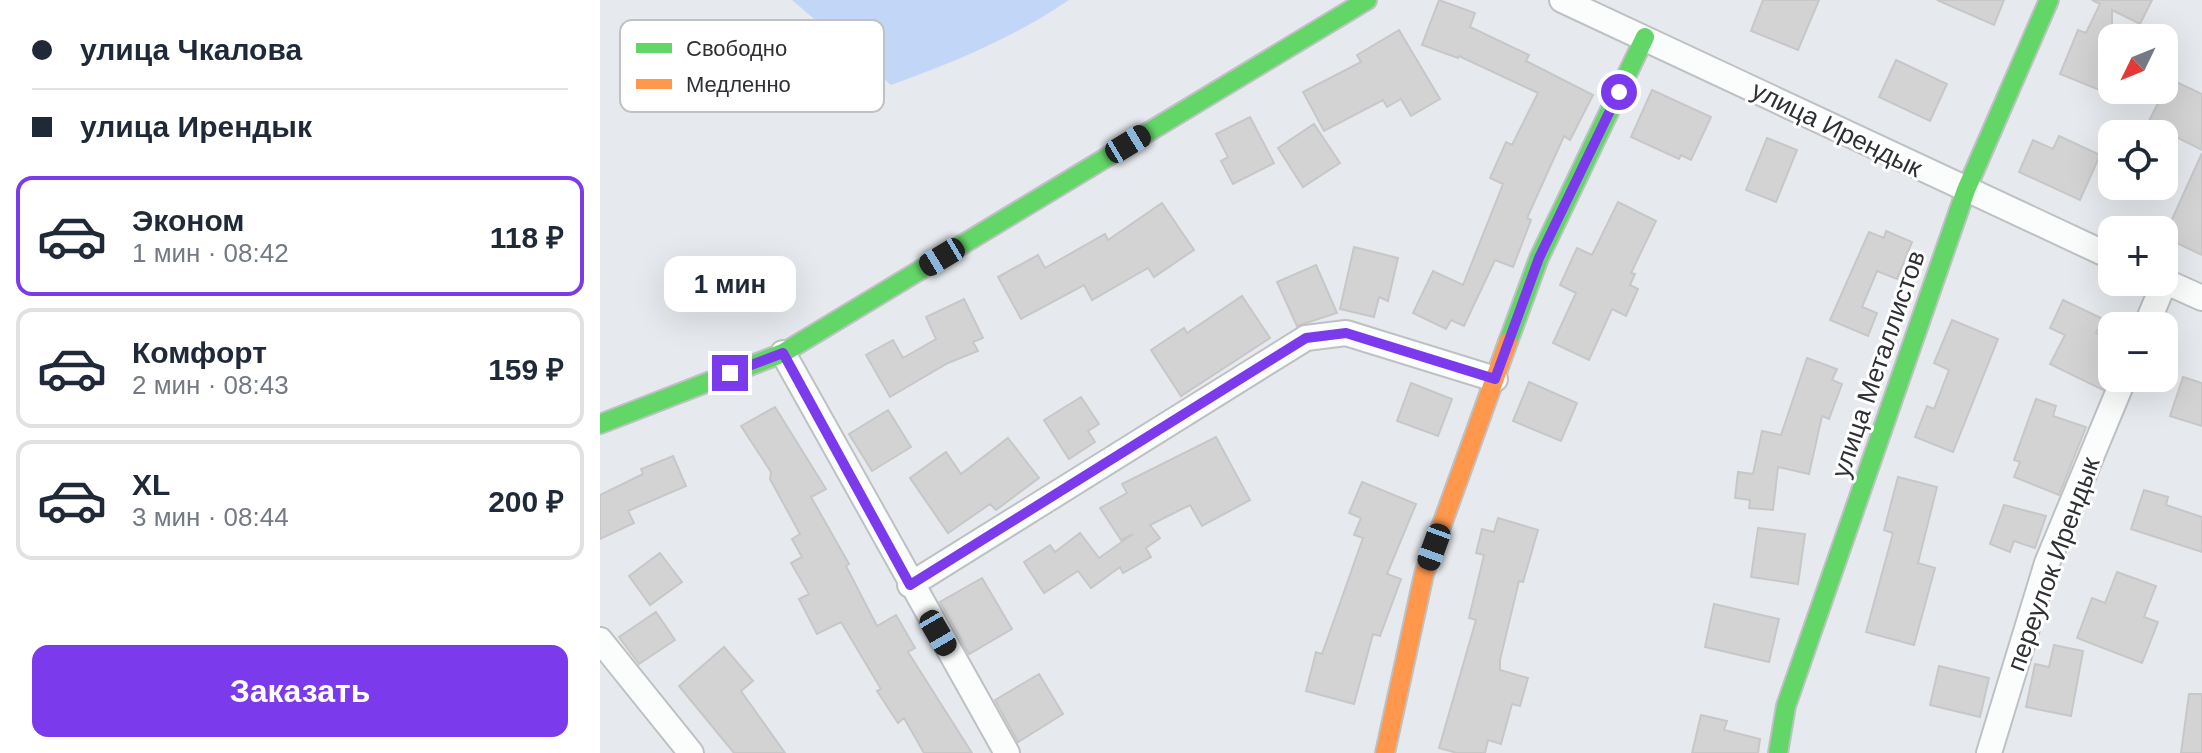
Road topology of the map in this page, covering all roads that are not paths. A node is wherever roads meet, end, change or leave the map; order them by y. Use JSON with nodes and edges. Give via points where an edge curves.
{"nodes":[{"id":1,"x":1367,"y":0,"type":"edge"},
{"id":2,"x":1562,"y":0,"type":"edge"},
{"id":3,"x":2049,"y":0,"type":"edge"},
{"id":4,"x":1645,"y":37,"type":"junction"},
{"id":5,"x":1966,"y":190,"type":"junction"},
{"id":6,"x":2098,"y":251,"type":"edge"},
{"id":7,"x":2178,"y":287,"type":"edge"},
{"id":8,"x":2202,"y":298,"type":"edge"},
{"id":9,"x":783,"y":353,"type":"junction"},
{"id":10,"x":1495,"y":379,"type":"junction"},
{"id":11,"x":2118,"y":392,"type":"edge"},
{"id":12,"x":600,"y":424,"type":"edge"},
{"id":13,"x":910,"y":585,"type":"junction"},
{"id":14,"x":600,"y":640,"type":"edge"},
{"id":15,"x":691,"y":753,"type":"edge"},
{"id":16,"x":1007,"y":753,"type":"edge"},
{"id":17,"x":1385,"y":753,"type":"edge"},
{"id":18,"x":1778,"y":753,"type":"edge"},
{"id":19,"x":1989,"y":753,"type":"edge"}],
"edges":[{"from":1,"to":9,"type":"street"},
{"from":2,"to":4,"type":"street","name":"улица Ирендык"},
{"from":3,"to":5,"type":"street","name":"улица Металлистов"},
{"from":4,"to":5,"type":"street","name":"улица Ирендык"},
{"from":4,"to":10,"type":"street","via":[[1539,258]]},
{"from":5,"to":6,"type":"street","name":"улица Ирендык"},
{"from":5,"to":18,"type":"street","name":"улица Металлистов","via":[[1786,706]]},
{"from":7,"to":8,"type":"street"},
{"from":9,"to":12,"type":"street"},
{"from":9,"to":13,"type":"street"},
{"from":10,"to":13,"type":"street","via":[[1346,333],[1306,338]]},
{"from":10,"to":17,"type":"street","via":[[1424,574]]},
{"from":11,"to":19,"type":"street","name":"переулок Ирендык","via":[[2047,563]]},
{"from":13,"to":16,"type":"street"},
{"from":14,"to":15,"type":"street"}]}
